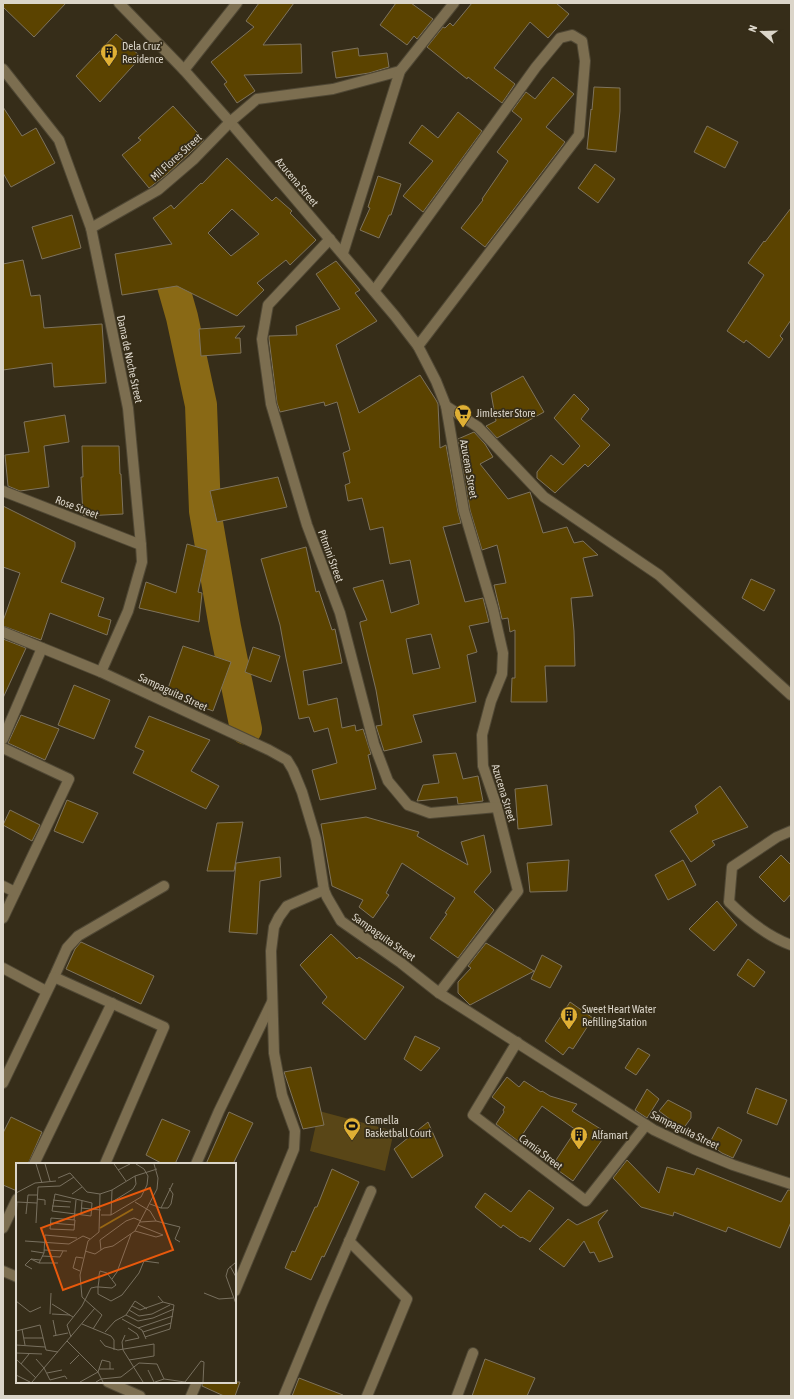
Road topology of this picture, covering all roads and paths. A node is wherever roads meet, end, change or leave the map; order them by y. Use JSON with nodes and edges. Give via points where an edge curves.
{"nodes":[{"id":1,"x":119,"y":3,"type":"edge"},
{"id":2,"x":237,"y":3,"type":"edge"},
{"id":3,"x":454,"y":3,"type":"edge"},
{"id":4,"x":3,"y":69,"type":"edge"},
{"id":5,"x":184,"y":70,"type":"junction"},
{"id":6,"x":400,"y":71,"type":"junction"},
{"id":7,"x":230,"y":122,"type":"junction"},
{"id":8,"x":91,"y":228,"type":"junction"},
{"id":9,"x":330,"y":239,"type":"junction"},
{"id":10,"x":342,"y":253,"type":"junction"},
{"id":11,"x":374,"y":291,"type":"junction"},
{"id":12,"x":418,"y":346,"type":"junction"},
{"id":13,"x":446,"y":406,"type":"junction"},
{"id":14,"x":3,"y":491,"type":"edge"},
{"id":15,"x":141,"y":545,"type":"junction"},
{"id":16,"x":3,"y":632,"type":"edge"},
{"id":17,"x":42,"y":648,"type":"junction"},
{"id":18,"x":101,"y":672,"type":"junction"},
{"id":19,"x":791,"y":695,"type":"edge"},
{"id":20,"x":3,"y":739,"type":"edge"},
{"id":21,"x":3,"y":748,"type":"edge"},
{"id":22,"x":497,"y":806,"type":"junction"},
{"id":23,"x":791,"y":831,"type":"edge"},
{"id":24,"x":3,"y":886,"type":"edge"},
{"id":25,"x":164,"y":886,"type":"dead end"},
{"id":26,"x":324,"y":890,"type":"junction"},
{"id":27,"x":15,"y":892,"type":"junction"},
{"id":28,"x":3,"y":918,"type":"edge"},
{"id":29,"x":791,"y":945,"type":"edge"},
{"id":30,"x":3,"y":968,"type":"edge"},
{"id":31,"x":54,"y":977,"type":"junction"},
{"id":32,"x":46,"y":991,"type":"junction"},
{"id":33,"x":439,"y":993,"type":"junction"},
{"id":34,"x":273,"y":1000,"type":"junction"},
{"id":35,"x":112,"y":1003,"type":"junction"},
{"id":36,"x":517,"y":1042,"type":"junction"},
{"id":37,"x":3,"y":1084,"type":"edge"},
{"id":38,"x":646,"y":1125,"type":"junction"},
{"id":39,"x":34,"y":1163,"type":"edge"},
{"id":40,"x":105,"y":1163,"type":"edge"},
{"id":41,"x":196,"y":1163,"type":"edge"},
{"id":42,"x":791,"y":1184,"type":"edge"},
{"id":43,"x":371,"y":1191,"type":"dead end"},
{"id":44,"x":16,"y":1201,"type":"edge"},
{"id":45,"x":3,"y":1228,"type":"edge"},
{"id":46,"x":350,"y":1240,"type":"junction"},
{"id":47,"x":3,"y":1271,"type":"edge"},
{"id":48,"x":16,"y":1277,"type":"edge"},
{"id":49,"x":236,"y":1289,"type":"edge"},
{"id":50,"x":473,"y":1353,"type":"dead end"},
{"id":51,"x":110,"y":1383,"type":"edge"},
{"id":52,"x":197,"y":1383,"type":"edge"},
{"id":53,"x":140,"y":1396,"type":"edge"},
{"id":54,"x":191,"y":1396,"type":"edge"},
{"id":55,"x":284,"y":1396,"type":"edge"},
{"id":56,"x":367,"y":1396,"type":"edge"},
{"id":57,"x":457,"y":1396,"type":"edge"}],
"edges":[{"from":1,"to":5,"type":"street","name":"Azucena Street"},
{"from":2,"to":5,"type":"street"},
{"from":3,"to":6,"type":"street"},
{"from":4,"to":8,"type":"street","name":"Dama de Noche Street","via":[[59,140]]},
{"from":5,"to":7,"type":"street","name":"Azucena Street"},
{"from":6,"to":7,"type":"street","name":"Mil Flores Street","via":[[332,88],[257,99]]},
{"from":6,"to":10,"type":"street"},
{"from":7,"to":8,"type":"street","name":"Mil Flores Street","via":[[193,160],[158,190]]},
{"from":7,"to":9,"type":"street","name":"Azucena Street"},
{"from":8,"to":15,"type":"street","name":"Dama de Noche Street","via":[[128,408]]},
{"from":9,"to":10,"type":"street","name":"Azucena Street"},
{"from":9,"to":22,"type":"street","name":"Pitmini Street","via":[[268,305],[262,339],[273,411],[307,525],[340,613],[374,744],[388,781],[408,804],[430,813]]},
{"from":10,"to":11,"type":"street","name":"Azucena Street"},
{"from":11,"to":12,"type":"street","name":"Azucena Street"},
{"from":11,"to":12,"type":"street","via":[[536,67],[560,38],[572,35],[582,41],[585,61],[579,134]]},
{"from":12,"to":13,"type":"street","name":"Azucena Street"},
{"from":13,"to":19,"type":"street","via":[[478,427],[544,497],[659,575]]},
{"from":13,"to":22,"type":"street","name":"Azucena Street","via":[[464,511],[493,609],[503,653],[502,674],[482,734],[483,766]]},
{"from":14,"to":15,"type":"street","name":"Rose Street"},
{"from":15,"to":18,"type":"street","name":"Dama de Noche Street","via":[[142,562],[128,611]]},
{"from":16,"to":17,"type":"street","name":"Sampaguita Street"},
{"from":17,"to":18,"type":"street","name":"Sampaguita Street"},
{"from":17,"to":20,"type":"street"},
{"from":18,"to":26,"type":"street","name":"Sampaguita Street","via":[[288,760],[302,792],[316,839]]},
{"from":21,"to":27,"type":"street","via":[[70,779]]},
{"from":22,"to":33,"type":"street","name":"Azucena Street","via":[[518,891]]},
{"from":23,"to":29,"type":"street","via":[[777,837],[732,867],[729,902],[746,919],[776,940]]},
{"from":24,"to":27,"type":"street"},
{"from":25,"to":31,"type":"street","via":[[78,936],[67,948]]},
{"from":26,"to":33,"type":"street","name":"Sampaguita Street","via":[[341,922]]},
{"from":26,"to":34,"type":"street","via":[[287,906],[279,917],[274,928],[271,952]]},
{"from":27,"to":28,"type":"street"},
{"from":30,"to":32,"type":"street"},
{"from":31,"to":32,"type":"street"},
{"from":31,"to":35,"type":"street"},
{"from":32,"to":37,"type":"street"},
{"from":33,"to":36,"type":"street","name":"Sampaguita Street"},
{"from":34,"to":41,"type":"street"},
{"from":34,"to":49,"type":"street","via":[[274,1053],[282,1095],[295,1131],[294,1150]]},
{"from":35,"to":39,"type":"street"},
{"from":35,"to":40,"type":"street","via":[[164,1027]]},
{"from":36,"to":38,"type":"street","name":"Sampaguita Street"},
{"from":36,"to":38,"type":"street","name":"Camia Street","via":[[473,1115],[586,1201]]},
{"from":38,"to":42,"type":"street","name":"Sampaguita Street","via":[[733,1165]]},
{"from":43,"to":46,"type":"street"},
{"from":44,"to":45,"type":"street"},
{"from":46,"to":55,"type":"street"},
{"from":46,"to":56,"type":"street","via":[[407,1299]]},
{"from":47,"to":48,"type":"street"},
{"from":50,"to":57,"type":"street"},
{"from":51,"to":53,"type":"street"},
{"from":52,"to":54,"type":"street"}]}
